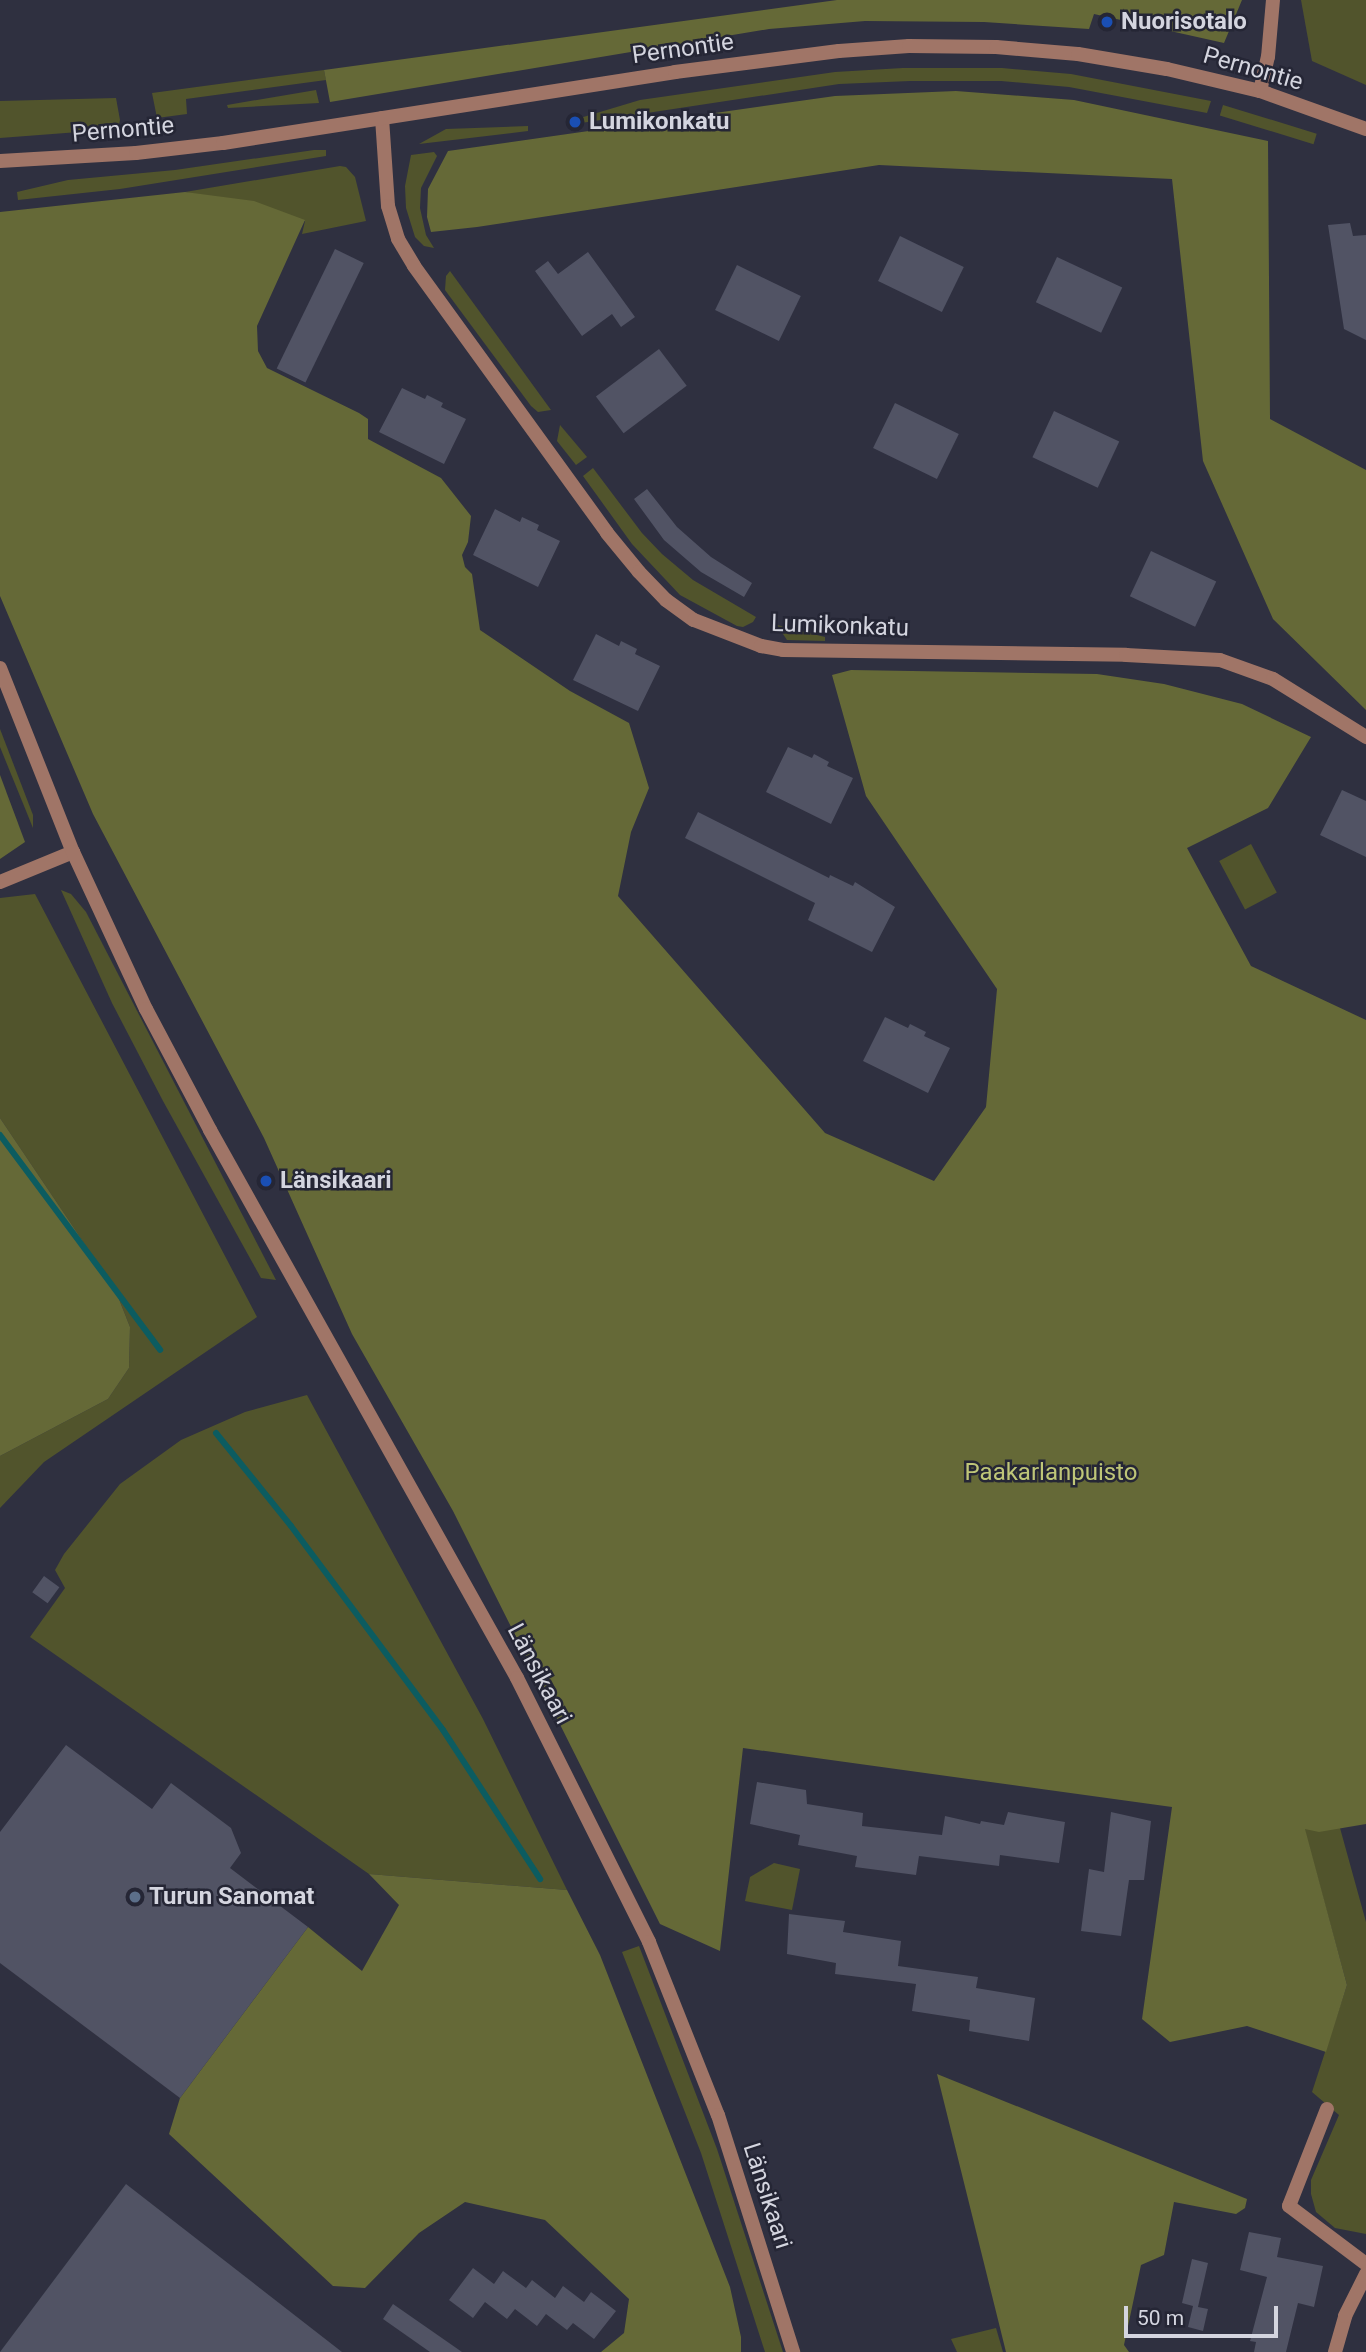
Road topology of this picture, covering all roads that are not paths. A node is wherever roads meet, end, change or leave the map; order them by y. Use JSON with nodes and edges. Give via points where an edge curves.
{"nodes":[{"id":1,"x":1273,"y":0,"type":"edge"},
{"id":2,"x":1260,"y":91,"type":"junction"},
{"id":3,"x":382,"y":118,"type":"junction"},
{"id":4,"x":1366,"y":129,"type":"edge"},
{"id":5,"x":0,"y":161,"type":"edge"},
{"id":6,"x":0,"y":668,"type":"edge"},
{"id":7,"x":1366,"y":737,"type":"edge"},
{"id":8,"x":73,"y":852,"type":"junction"},
{"id":9,"x":0,"y":882,"type":"edge"},
{"id":10,"x":1327,"y":2109,"type":"dead end"},
{"id":11,"x":1366,"y":2264,"type":"edge"},
{"id":12,"x":1366,"y":2274,"type":"edge"},
{"id":13,"x":793,"y":2352,"type":"edge"},
{"id":14,"x":1335,"y":2352,"type":"edge"}],
"edges":[{"from":1,"to":2,"type":"street"},
{"from":2,"to":3,"type":"street","name":"Pernontie","via":[[1078,54],[909,46],[675,72]]},
{"from":2,"to":4,"type":"street","name":"Pernontie"},
{"from":3,"to":5,"type":"street","name":"Pernontie","via":[[136,153]]},
{"from":3,"to":7,"type":"street","name":"Lumikonkatu","via":[[388,206],[398,239],[414,266],[607,533],[666,600],[694,620],[783,650],[1220,660],[1273,679]]},
{"from":6,"to":8,"type":"street","name":"Länsikaari"},
{"from":8,"to":9,"type":"street"},
{"from":8,"to":13,"type":"street","name":"Länsikaari","via":[[146,1009],[517,1678],[643,1930],[718,2115]]},
{"from":10,"to":11,"type":"street","via":[[1289,2206]]},
{"from":12,"to":14,"type":"street","via":[[1345,2316]]}]}
